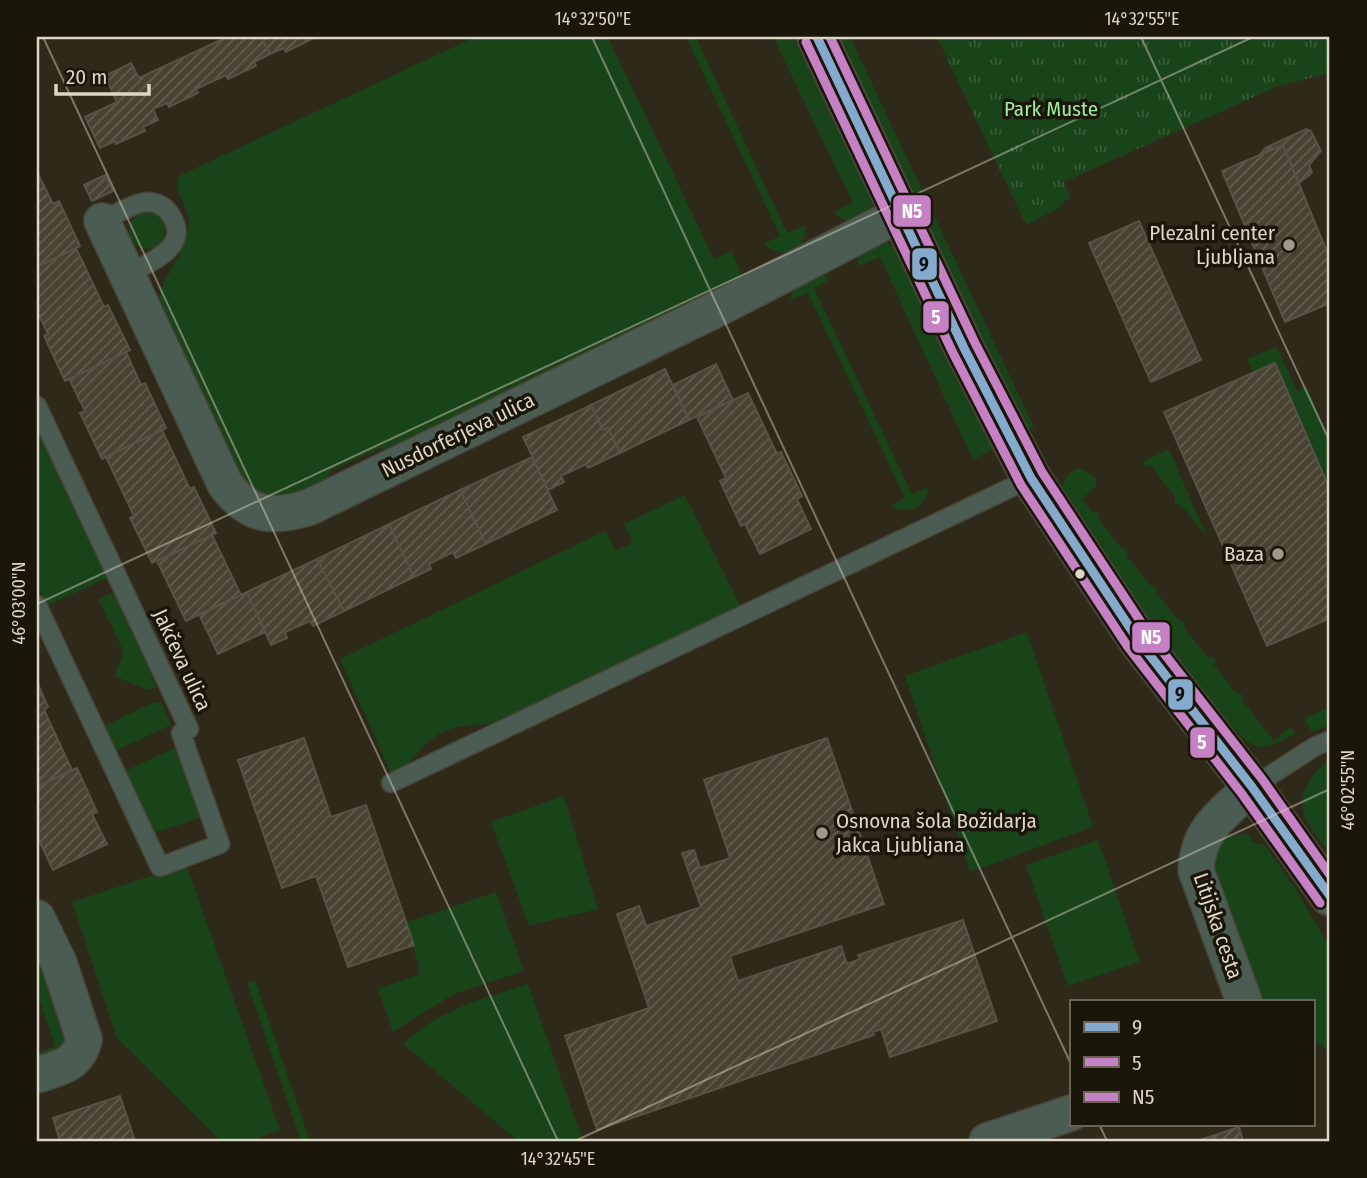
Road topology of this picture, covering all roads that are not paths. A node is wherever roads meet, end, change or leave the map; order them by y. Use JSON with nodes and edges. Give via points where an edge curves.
{"nodes":[{"id":1,"x":817,"y":37,"type":"edge"},
{"id":2,"x":900,"y":214,"type":"junction"},
{"id":3,"x":102,"y":221,"type":"joint"},
{"id":4,"x":127,"y":274,"type":"junction"},
{"id":5,"x":37,"y":406,"type":"edge"},
{"id":6,"x":1031,"y":478,"type":"junction"},
{"id":7,"x":37,"y":606,"type":"edge"},
{"id":8,"x":1330,"y":740,"type":"edge"},
{"id":9,"x":391,"y":783,"type":"dead end"},
{"id":10,"x":1252,"y":787,"type":"junction"},
{"id":11,"x":1330,"y":896,"type":"edge"},
{"id":12,"x":37,"y":918,"type":"edge"},
{"id":13,"x":1244,"y":1000,"type":"edge"},
{"id":14,"x":37,"y":1075,"type":"edge"},
{"id":15,"x":1070,"y":1113,"type":"edge"},
{"id":16,"x":987,"y":1141,"type":"edge"}],
"edges":[{"from":1,"to":2,"type":"street"},
{"from":2,"to":4,"type":"street","name":"Nusdorferjeva ulica","via":[[322,502],[281,515],[247,507],[225,485]]},
{"from":2,"to":6,"type":"street"},
{"from":3,"to":4,"type":"street","name":"Nusdorferjeva ulica"},
{"from":3,"to":4,"type":"lane","name":"Nusdorferjeva ulica","via":[[147,202],[161,205],[173,219],[176,236],[166,252]]},
{"from":5,"to":7,"type":"lane","name":"Jakčeva ulica","via":[[189,729],[181,733],[220,844],[160,867]]},
{"from":6,"to":9,"type":"lane"},
{"from":6,"to":10,"type":"street","via":[[1138,640]]},
{"from":8,"to":10,"type":"lane"},
{"from":10,"to":11,"type":"street"},
{"from":10,"to":13,"type":"street","name":"Litijska cesta","via":[[1205,833],[1197,850],[1196,870]]},
{"from":12,"to":14,"type":"street","via":[[59,963],[84,1039],[73,1062]]},
{"from":15,"to":16,"type":"street"}]}
